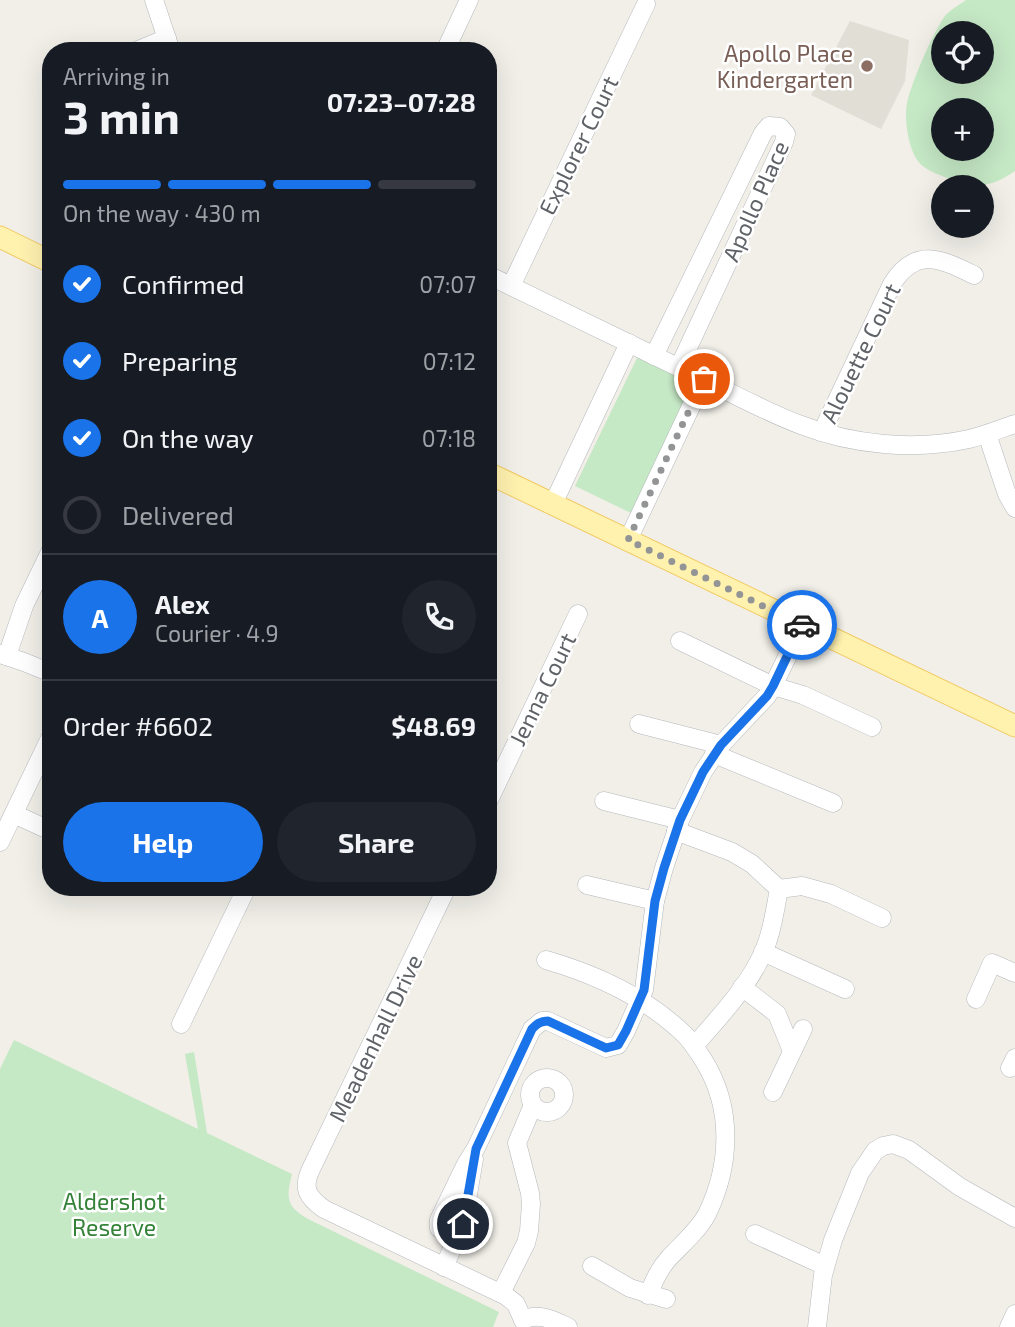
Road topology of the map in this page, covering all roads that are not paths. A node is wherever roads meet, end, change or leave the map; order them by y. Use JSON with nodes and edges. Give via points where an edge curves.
{"nodes":[{"id":1,"x":154,"y":0,"type":"edge"},
{"id":2,"x":469,"y":0,"type":"edge"},
{"id":3,"x":646,"y":4,"type":"dead end"},
{"id":4,"x":168,"y":42,"type":"edge"},
{"id":5,"x":449,"y":42,"type":"edge"},
{"id":6,"x":0,"y":237,"type":"edge"},
{"id":7,"x":42,"y":258,"type":"edge"},
{"id":8,"x":974,"y":275,"type":"dead end"},
{"id":9,"x":497,"y":280,"type":"edge"},
{"id":10,"x":510,"y":286,"type":"junction"},
{"id":11,"x":629,"y":343,"type":"junction"},
{"id":12,"x":654,"y":356,"type":"junction"},
{"id":13,"x":679,"y":367,"type":"junction"},
{"id":14,"x":704,"y":379,"type":"junction"},
{"id":15,"x":1015,"y":424,"type":"edge"},
{"id":16,"x":822,"y":432,"type":"junction"},
{"id":17,"x":987,"y":434,"type":"junction"},
{"id":18,"x":497,"y":477,"type":"edge"},
{"id":19,"x":553,"y":504,"type":"junction"},
{"id":20,"x":1015,"y":508,"type":"edge"},
{"id":21,"x":628,"y":540,"type":"junction"},
{"id":22,"x":42,"y":569,"type":"edge"},
{"id":23,"x":578,"y":614,"type":"dead end"},
{"id":24,"x":803,"y":624,"type":"junction"},
{"id":25,"x":680,"y":641,"type":"dead end"},
{"id":26,"x":3,"y":655,"type":"edge"},
{"id":27,"x":42,"y":670,"type":"edge"},
{"id":28,"x":773,"y":686,"type":"junction"},
{"id":29,"x":639,"y":724,"type":"dead end"},
{"id":30,"x":1015,"y":726,"type":"edge"},
{"id":31,"x":872,"y":727,"type":"dead end"},
{"id":32,"x":717,"y":750,"type":"junction"},
{"id":33,"x":42,"y":755,"type":"edge"},
{"id":34,"x":497,"y":783,"type":"edge"},
{"id":35,"x":604,"y":801,"type":"dead end"},
{"id":36,"x":833,"y":803,"type":"dead end"},
{"id":37,"x":14,"y":814,"type":"junction"},
{"id":38,"x":678,"y":825,"type":"junction"},
{"id":39,"x":42,"y":827,"type":"edge"},
{"id":40,"x":0,"y":842,"type":"edge"},
{"id":41,"x":587,"y":886,"type":"dead end"},
{"id":42,"x":779,"y":890,"type":"junction"},
{"id":43,"x":243,"y":896,"type":"edge"},
{"id":44,"x":443,"y":896,"type":"edge"},
{"id":45,"x":655,"y":901,"type":"junction"},
{"id":46,"x":882,"y":918,"type":"dead end"},
{"id":47,"x":763,"y":952,"type":"junction"},
{"id":48,"x":546,"y":960,"type":"dead end"},
{"id":49,"x":1015,"y":974,"type":"edge"},
{"id":50,"x":742,"y":987,"type":"junction"},
{"id":51,"x":845,"y":989,"type":"dead end"},
{"id":52,"x":976,"y":999,"type":"dead end"},
{"id":53,"x":640,"y":1000,"type":"junction"},
{"id":54,"x":181,"y":1024,"type":"dead end"},
{"id":55,"x":803,"y":1029,"type":"dead end"},
{"id":56,"x":694,"y":1046,"type":"junction"},
{"id":57,"x":792,"y":1051,"type":"junction"},
{"id":58,"x":773,"y":1092,"type":"dead end"},
{"id":59,"x":533,"y":1105,"type":"dead end"},
{"id":60,"x":1015,"y":1218,"type":"edge"},
{"id":61,"x":755,"y":1234,"type":"dead end"},
{"id":62,"x":592,"y":1266,"type":"dead end"},
{"id":63,"x":825,"y":1266,"type":"junction"},
{"id":64,"x":444,"y":1267,"type":"junction"},
{"id":65,"x":501,"y":1293,"type":"junction"},
{"id":66,"x":1015,"y":1314,"type":"edge"},
{"id":67,"x":520,"y":1323,"type":"edge"},
{"id":68,"x":568,"y":1327,"type":"edge"},
{"id":69,"x":817,"y":1327,"type":"edge"},
{"id":70,"x":1009,"y":1327,"type":"edge"}],
"edges":[{"from":1,"to":4,"type":"street"},
{"from":2,"to":5,"type":"street"},
{"from":3,"to":10,"type":"street","name":"Explorer Court"},
{"from":6,"to":7,"type":"main road"},
{"from":8,"to":16,"type":"street","name":"Alouette Court","via":[[931,258],[909,264],[900,272]]},
{"from":9,"to":10,"type":"street"},
{"from":10,"to":11,"type":"street"},
{"from":11,"to":12,"type":"street"},
{"from":11,"to":19,"type":"street"},
{"from":12,"to":13,"type":"street"},
{"from":12,"to":13,"type":"street","name":"Apollo Place","via":[[763,133],[769,126],[779,127],[786,134],[784,142]]},
{"from":13,"to":14,"type":"street"},
{"from":14,"to":16,"type":"street"},
{"from":14,"to":21,"type":"street"},
{"from":15,"to":17,"type":"street"},
{"from":16,"to":17,"type":"street","via":[[914,445]]},
{"from":17,"to":20,"type":"street"},
{"from":18,"to":19,"type":"main road"},
{"from":19,"to":21,"type":"main road"},
{"from":21,"to":24,"type":"main road"},
{"from":22,"to":26,"type":"street"},
{"from":23,"to":34,"type":"street","name":"Jenna Court"},
{"from":24,"to":28,"type":"street"},
{"from":24,"to":30,"type":"main road"},
{"from":25,"to":28,"type":"street"},
{"from":26,"to":27,"type":"street"},
{"from":28,"to":31,"type":"street"},
{"from":28,"to":32,"type":"street"},
{"from":29,"to":32,"type":"street"},
{"from":32,"to":36,"type":"street"},
{"from":32,"to":38,"type":"street"},
{"from":33,"to":37,"type":"street"},
{"from":35,"to":38,"type":"street"},
{"from":37,"to":39,"type":"street"},
{"from":37,"to":40,"type":"street"},
{"from":38,"to":42,"type":"street","via":[[752,863]]},
{"from":38,"to":45,"type":"street"},
{"from":41,"to":45,"type":"street"},
{"from":42,"to":46,"type":"street","via":[[802,886]]},
{"from":42,"to":47,"type":"street"},
{"from":43,"to":54,"type":"street"},
{"from":44,"to":64,"type":"street","name":"Meadenhall Drive","via":[[312,1169],[307,1189],[312,1201],[324,1209]]},
{"from":45,"to":53,"type":"street"},
{"from":47,"to":50,"type":"street"},
{"from":47,"to":51,"type":"street"},
{"from":48,"to":53,"type":"street","via":[[600,978]]},
{"from":49,"to":52,"type":"street","via":[[992,963]]},
{"from":50,"to":56,"type":"street"},
{"from":50,"to":57,"type":"street","via":[[777,1014]]},
{"from":53,"to":56,"type":"street"},
{"from":53,"to":64,"type":"street","via":[[618,1045],[612,1047],[598,1046],[555,1023],[536,1024],[466,1164],[463,1187],[439,1224],[457,1240]]},
{"from":55,"to":57,"type":"street"},
{"from":56,"to":62,"type":"street","via":[[719,1093],[726,1137],[719,1182],[706,1216],[661,1268],[655,1278],[657,1297]]},
{"from":57,"to":58,"type":"street"},
{"from":59,"to":65,"type":"street","via":[[517,1143],[530,1193],[529,1231]]},
{"from":60,"to":63,"type":"street","via":[[908,1150],[893,1144],[883,1146],[860,1173]]},
{"from":61,"to":63,"type":"street"},
{"from":63,"to":69,"type":"street"},
{"from":64,"to":65,"type":"street"},
{"from":65,"to":67,"type":"street","via":[[513,1300]]},
{"from":66,"to":70,"type":"street"},
{"from":67,"to":68,"type":"street","via":[[529,1317],[544,1317]]}]}
